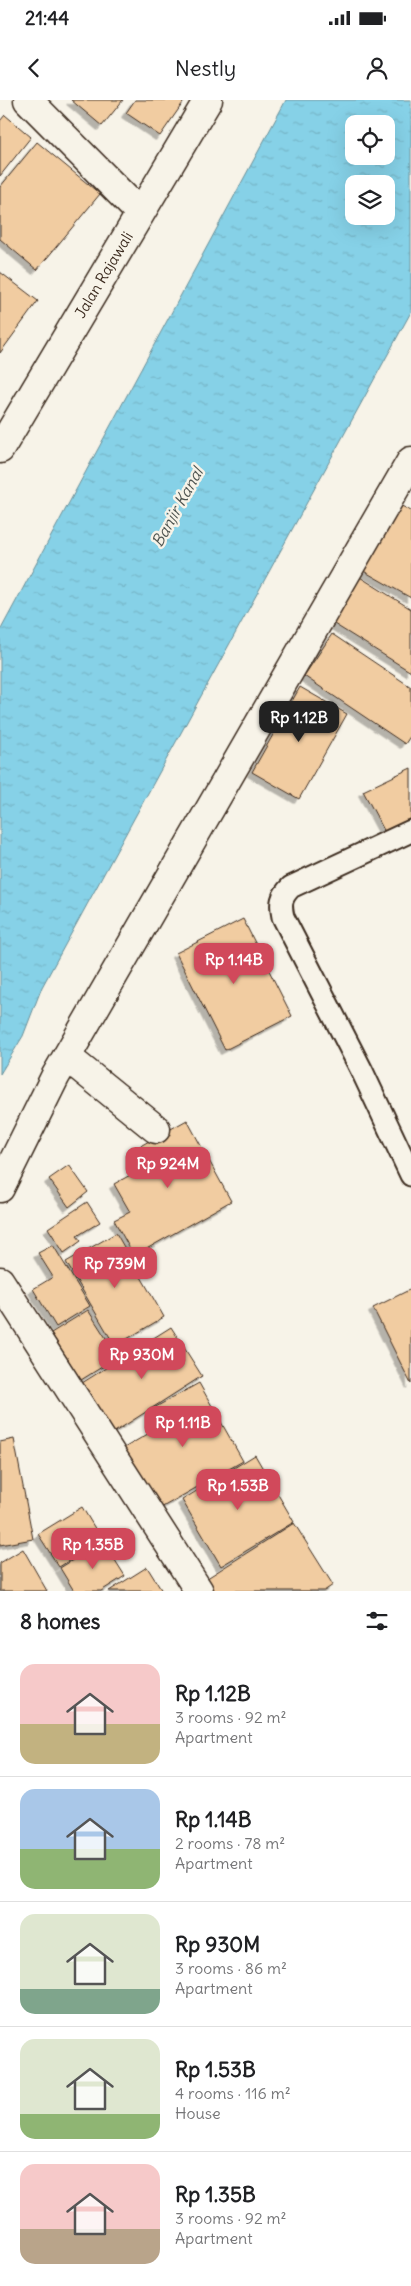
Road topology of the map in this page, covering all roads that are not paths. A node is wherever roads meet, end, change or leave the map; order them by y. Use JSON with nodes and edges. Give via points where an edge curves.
{"nodes":[{"id":1,"x":28,"y":100,"type":"edge"},
{"id":2,"x":208,"y":100,"type":"edge"},
{"id":3,"x":140,"y":213,"type":"junction"},
{"id":4,"x":0,"y":450,"type":"edge"},
{"id":5,"x":411,"y":461,"type":"edge"},
{"id":6,"x":411,"y":831,"type":"edge"},
{"id":7,"x":67,"y":1057,"type":"junction"},
{"id":8,"x":156,"y":1129,"type":"dead end"},
{"id":9,"x":411,"y":1175,"type":"edge"},
{"id":10,"x":0,"y":1188,"type":"edge"},
{"id":11,"x":0,"y":1281,"type":"edge"},
{"id":12,"x":199,"y":1591,"type":"edge"}],
"edges":[{"from":1,"to":3,"type":"street"},
{"from":2,"to":3,"type":"street","name":"Jalan Rajawali"},
{"from":3,"to":4,"type":"street","name":"Jalan Rajawali"},
{"from":5,"to":7,"type":"street"},
{"from":6,"to":9,"type":"lane","via":[[291,887],[282,896],[281,904],[283,917]]},
{"from":7,"to":8,"type":"street"},
{"from":7,"to":10,"type":"street"},
{"from":11,"to":12,"type":"street"}]}
